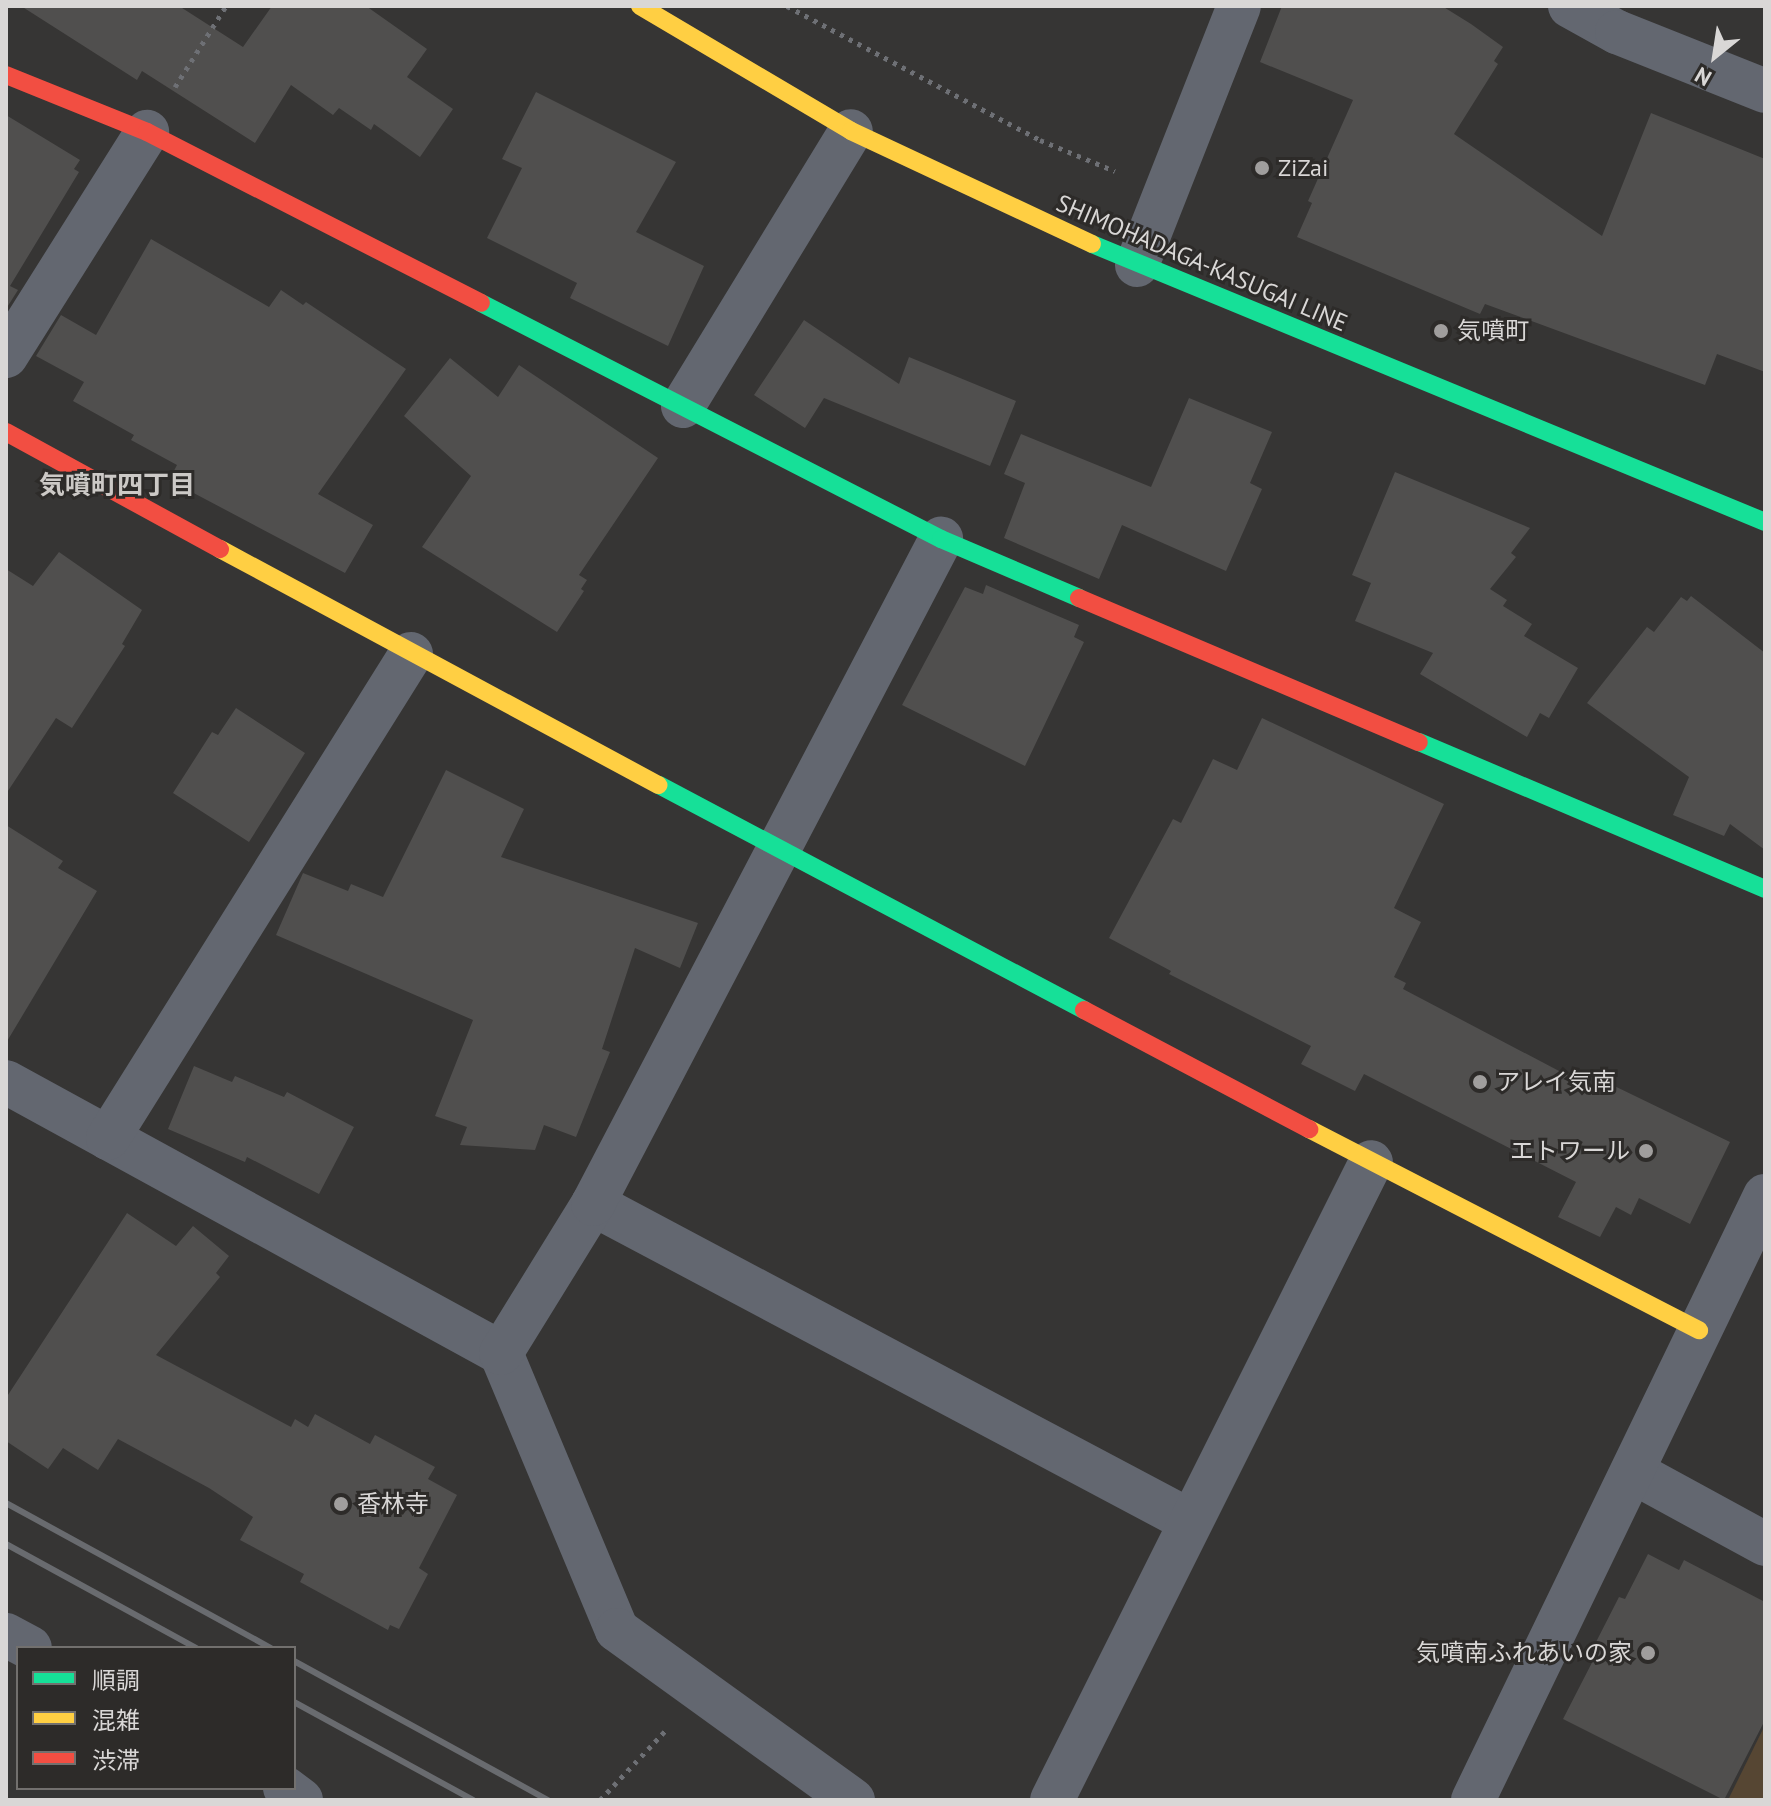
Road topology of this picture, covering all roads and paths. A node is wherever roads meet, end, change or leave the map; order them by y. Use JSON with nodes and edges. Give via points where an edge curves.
{"nodes":[{"id":1,"x":226,"y":6,"type":"edge"},
{"id":2,"x":640,"y":6,"type":"edge"},
{"id":3,"x":787,"y":6,"type":"edge"},
{"id":4,"x":1239,"y":6,"type":"edge"},
{"id":5,"x":1570,"y":6,"type":"edge"},
{"id":6,"x":1622,"y":19,"type":"edge"},
{"id":7,"x":6,"y":75,"type":"edge"},
{"id":8,"x":1765,"y":91,"type":"edge"},
{"id":9,"x":851,"y":131,"type":"junction"},
{"id":10,"x":147,"y":132,"type":"junction"},
{"id":11,"x":1165,"y":192,"type":"junction"},
{"id":12,"x":1137,"y":265,"type":"junction"},
{"id":13,"x":6,"y":356,"type":"edge"},
{"id":14,"x":683,"y":406,"type":"junction"},
{"id":15,"x":6,"y":432,"type":"edge"},
{"id":16,"x":1765,"y":522,"type":"edge"},
{"id":17,"x":941,"y":539,"type":"junction"},
{"id":18,"x":411,"y":654,"type":"junction"},
{"id":19,"x":780,"y":847,"type":"junction"},
{"id":20,"x":1765,"y":889,"type":"edge"},
{"id":21,"x":6,"y":1082,"type":"edge"},
{"id":22,"x":108,"y":1138,"type":"junction"},
{"id":23,"x":1371,"y":1162,"type":"junction"},
{"id":24,"x":1765,"y":1196,"type":"edge"},
{"id":25,"x":593,"y":1204,"type":"junction"},
{"id":26,"x":1699,"y":1330,"type":"junction"},
{"id":27,"x":501,"y":1353,"type":"junction"},
{"id":28,"x":1633,"y":1472,"type":"junction"},
{"id":29,"x":1190,"y":1521,"type":"junction"},
{"id":30,"x":1765,"y":1544,"type":"edge"},
{"id":31,"x":6,"y":1635,"type":"edge"},
{"id":32,"x":26,"y":1646,"type":"edge"},
{"id":33,"x":703,"y":1691,"type":"junction"},
{"id":34,"x":600,"y":1800,"type":"edge"},
{"id":35,"x":853,"y":1800,"type":"edge"},
{"id":36,"x":1052,"y":1800,"type":"edge"},
{"id":37,"x":1473,"y":1800,"type":"edge"}],
"edges":[{"from":1,"to":10,"type":"path"},
{"from":2,"to":9,"type":"street","name":"SHIMOHADAGA-KASUGAI LINE"},
{"from":3,"to":11,"type":"path","via":[[1040,140]]},
{"from":4,"to":11,"type":"street"},
{"from":5,"to":6,"type":"street"},
{"from":6,"to":8,"type":"street"},
{"from":7,"to":10,"type":"street"},
{"from":9,"to":12,"type":"street","name":"SHIMOHADAGA-KASUGAI LINE"},
{"from":9,"to":14,"type":"street"},
{"from":10,"to":13,"type":"street"},
{"from":10,"to":14,"type":"street"},
{"from":11,"to":12,"type":"street"},
{"from":12,"to":16,"type":"street","name":"SHIMOHADAGA-KASUGAI LINE"},
{"from":14,"to":17,"type":"street"},
{"from":15,"to":18,"type":"street"},
{"from":17,"to":19,"type":"street"},
{"from":17,"to":20,"type":"street"},
{"from":18,"to":19,"type":"street"},
{"from":18,"to":22,"type":"street"},
{"from":19,"to":23,"type":"street"},
{"from":19,"to":25,"type":"street"},
{"from":21,"to":22,"type":"street"},
{"from":22,"to":27,"type":"street"},
{"from":23,"to":26,"type":"street"},
{"from":23,"to":29,"type":"street"},
{"from":24,"to":26,"type":"street"},
{"from":25,"to":27,"type":"street"},
{"from":25,"to":29,"type":"street"},
{"from":26,"to":28,"type":"street"},
{"from":27,"to":33,"type":"street","via":[[617,1630]]},
{"from":28,"to":30,"type":"street"},
{"from":28,"to":37,"type":"street"},
{"from":29,"to":36,"type":"street"},
{"from":31,"to":32,"type":"street"},
{"from":33,"to":34,"type":"path"},
{"from":33,"to":35,"type":"street"}]}
